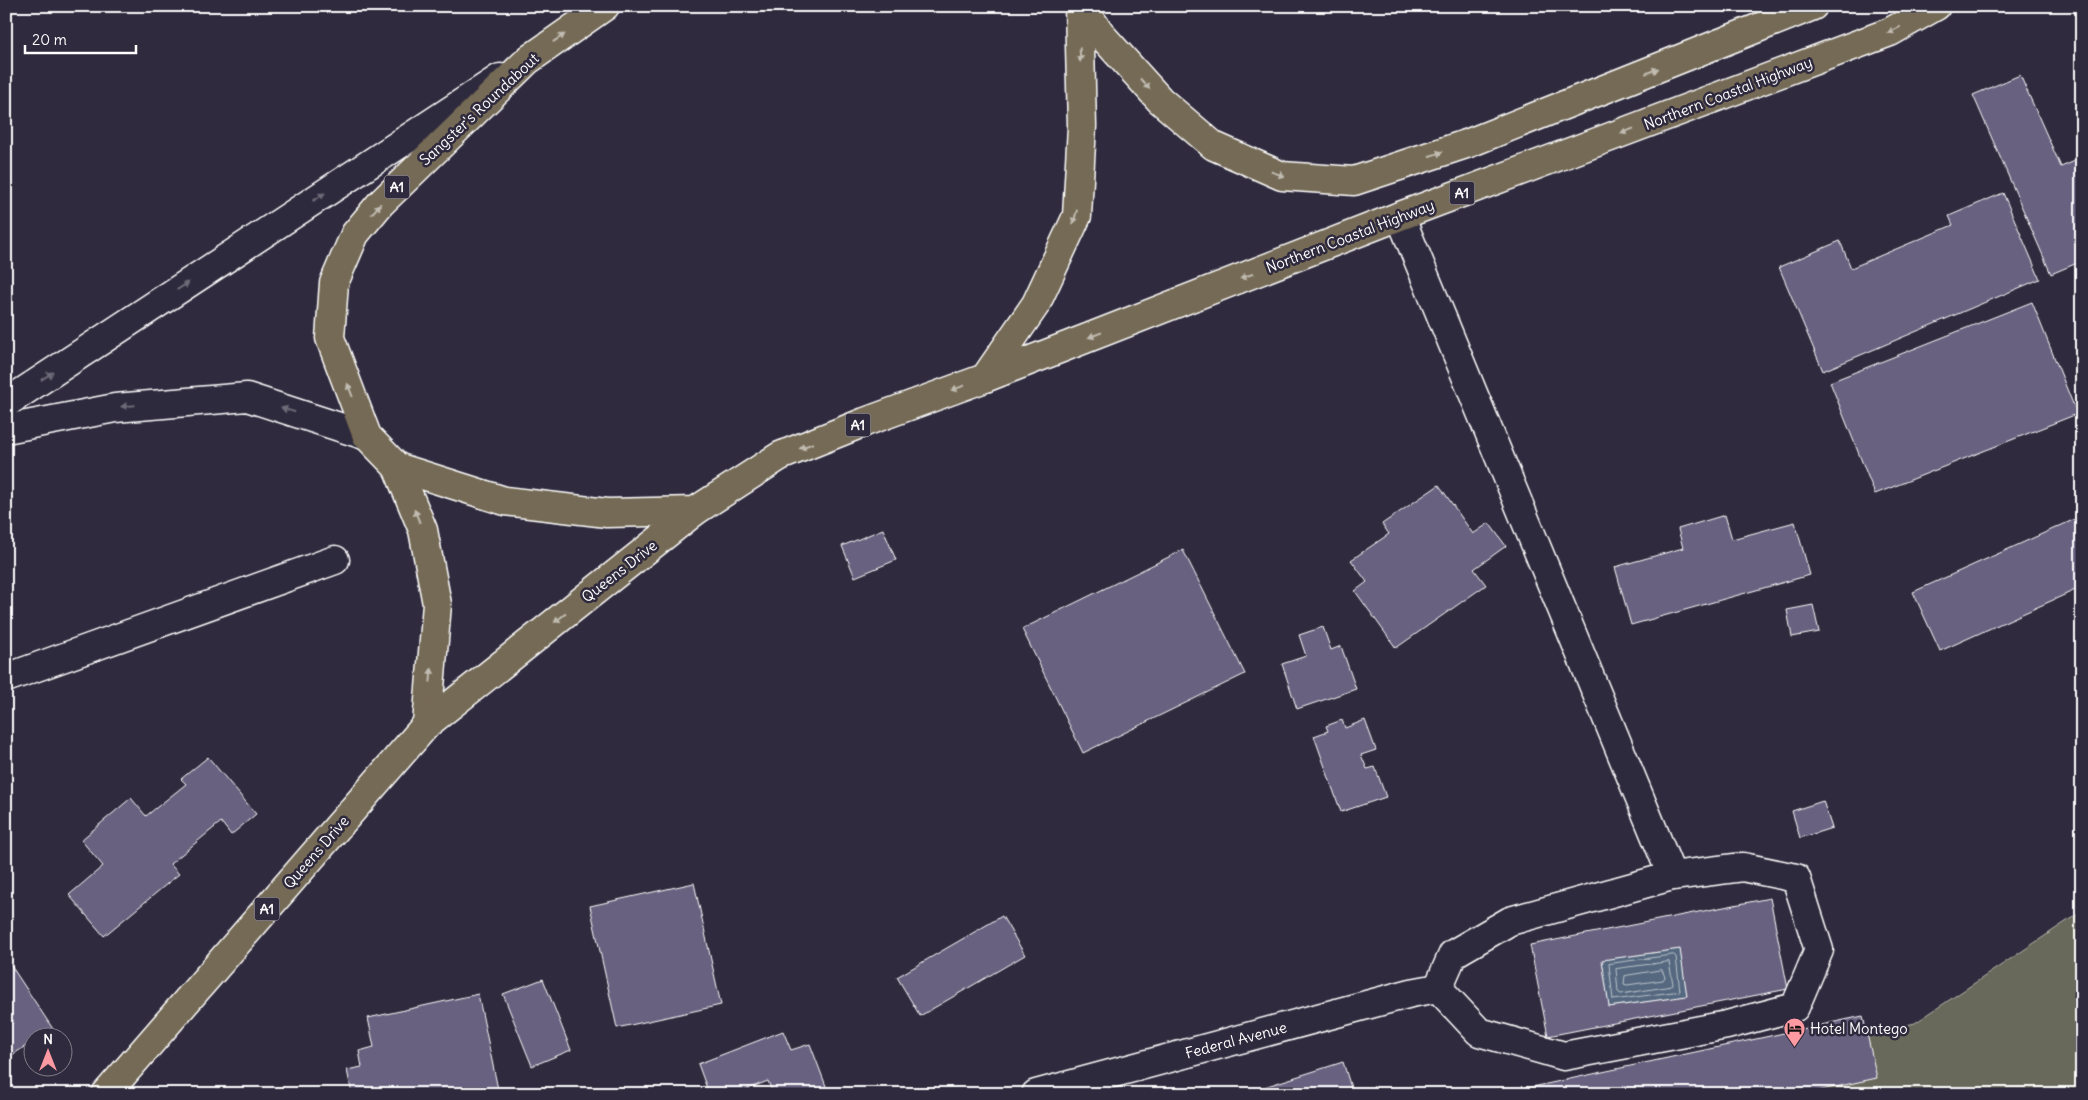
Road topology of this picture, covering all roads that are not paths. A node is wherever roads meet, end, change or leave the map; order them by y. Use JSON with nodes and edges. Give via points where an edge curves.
{"nodes":[{"id":1,"x":605,"y":6,"type":"edge"},
{"id":2,"x":1080,"y":6,"type":"edge"},
{"id":3,"x":1813,"y":6,"type":"edge"},
{"id":4,"x":1936,"y":6,"type":"edge"},
{"id":5,"x":528,"y":60,"type":"junction"},
{"id":6,"x":1400,"y":216,"type":"junction"},
{"id":7,"x":985,"y":378,"type":"junction"},
{"id":8,"x":6,"y":402,"type":"edge"},
{"id":9,"x":6,"y":429,"type":"edge"},
{"id":10,"x":367,"y":436,"type":"junction"},
{"id":11,"x":397,"y":467,"type":"junction"},
{"id":12,"x":695,"y":511,"type":"junction"},
{"id":13,"x":335,"y":560,"type":"dead end"},
{"id":14,"x":6,"y":678,"type":"edge"},
{"id":15,"x":427,"y":724,"type":"junction"},
{"id":16,"x":1672,"y":876,"type":"junction"},
{"id":17,"x":1438,"y":988,"type":"junction"},
{"id":18,"x":106,"y":1094,"type":"edge"},
{"id":19,"x":1036,"y":1094,"type":"edge"}],
"edges":[{"from":5,"to":1,"type":"main road","name":"Sangster's Roundabout","number":"A1","one_way":true},
{"from":2,"to":3,"type":"main road","one_way":true,"via":[[1160,100],[1214,146],[1282,176],[1354,181],[1469,143]]},
{"from":2,"to":7,"type":"main road","one_way":true,"via":[[1082,126],[1078,216],[1036,304]]},
{"from":4,"to":6,"type":"main road","name":"Northern Coastal Highway","number":"A1","one_way":true,"via":[[1890,32]]},
{"from":8,"to":5,"type":"street","one_way":true},
{"from":10,"to":5,"type":"main road","name":"Sangster's Roundabout","number":"A1","one_way":true,"via":[[330,338],[334,283],[354,234],[380,204]]},
{"from":6,"to":7,"type":"main road","name":"Northern Coastal Highway","number":"A1","one_way":true},
{"from":6,"to":16,"type":"street"},
{"from":7,"to":12,"type":"main road","number":"A1","one_way":true,"via":[[780,456]]},
{"from":10,"to":9,"type":"street","one_way":true,"via":[[247,397],[115,408]]},
{"from":10,"to":11,"type":"main road","name":"Sangster's Roundabout","number":"A1"},
{"from":11,"to":12,"type":"main road","name":"Sangster's Roundabout","number":"A1","via":[[505,501],[607,513]]},
{"from":15,"to":11,"type":"main road","number":"A1","one_way":true,"via":[[437,604],[423,530]]},
{"from":12,"to":15,"type":"main road","name":"Queens Drive","number":"A1","one_way":true},
{"from":13,"to":14,"type":"street"},
{"from":15,"to":18,"type":"main road","name":"Queens Drive","number":"A1"},
{"from":16,"to":17,"type":"street","via":[[1510,921],[1453,954]]},
{"from":16,"to":17,"type":"street","via":[[1743,867],[1796,878],[1819,950],[1795,1007],[1727,1024],[1564,1056],[1478,1032]]},
{"from":17,"to":19,"type":"street","name":"Federal Avenue","via":[[1411,992]]}]}
